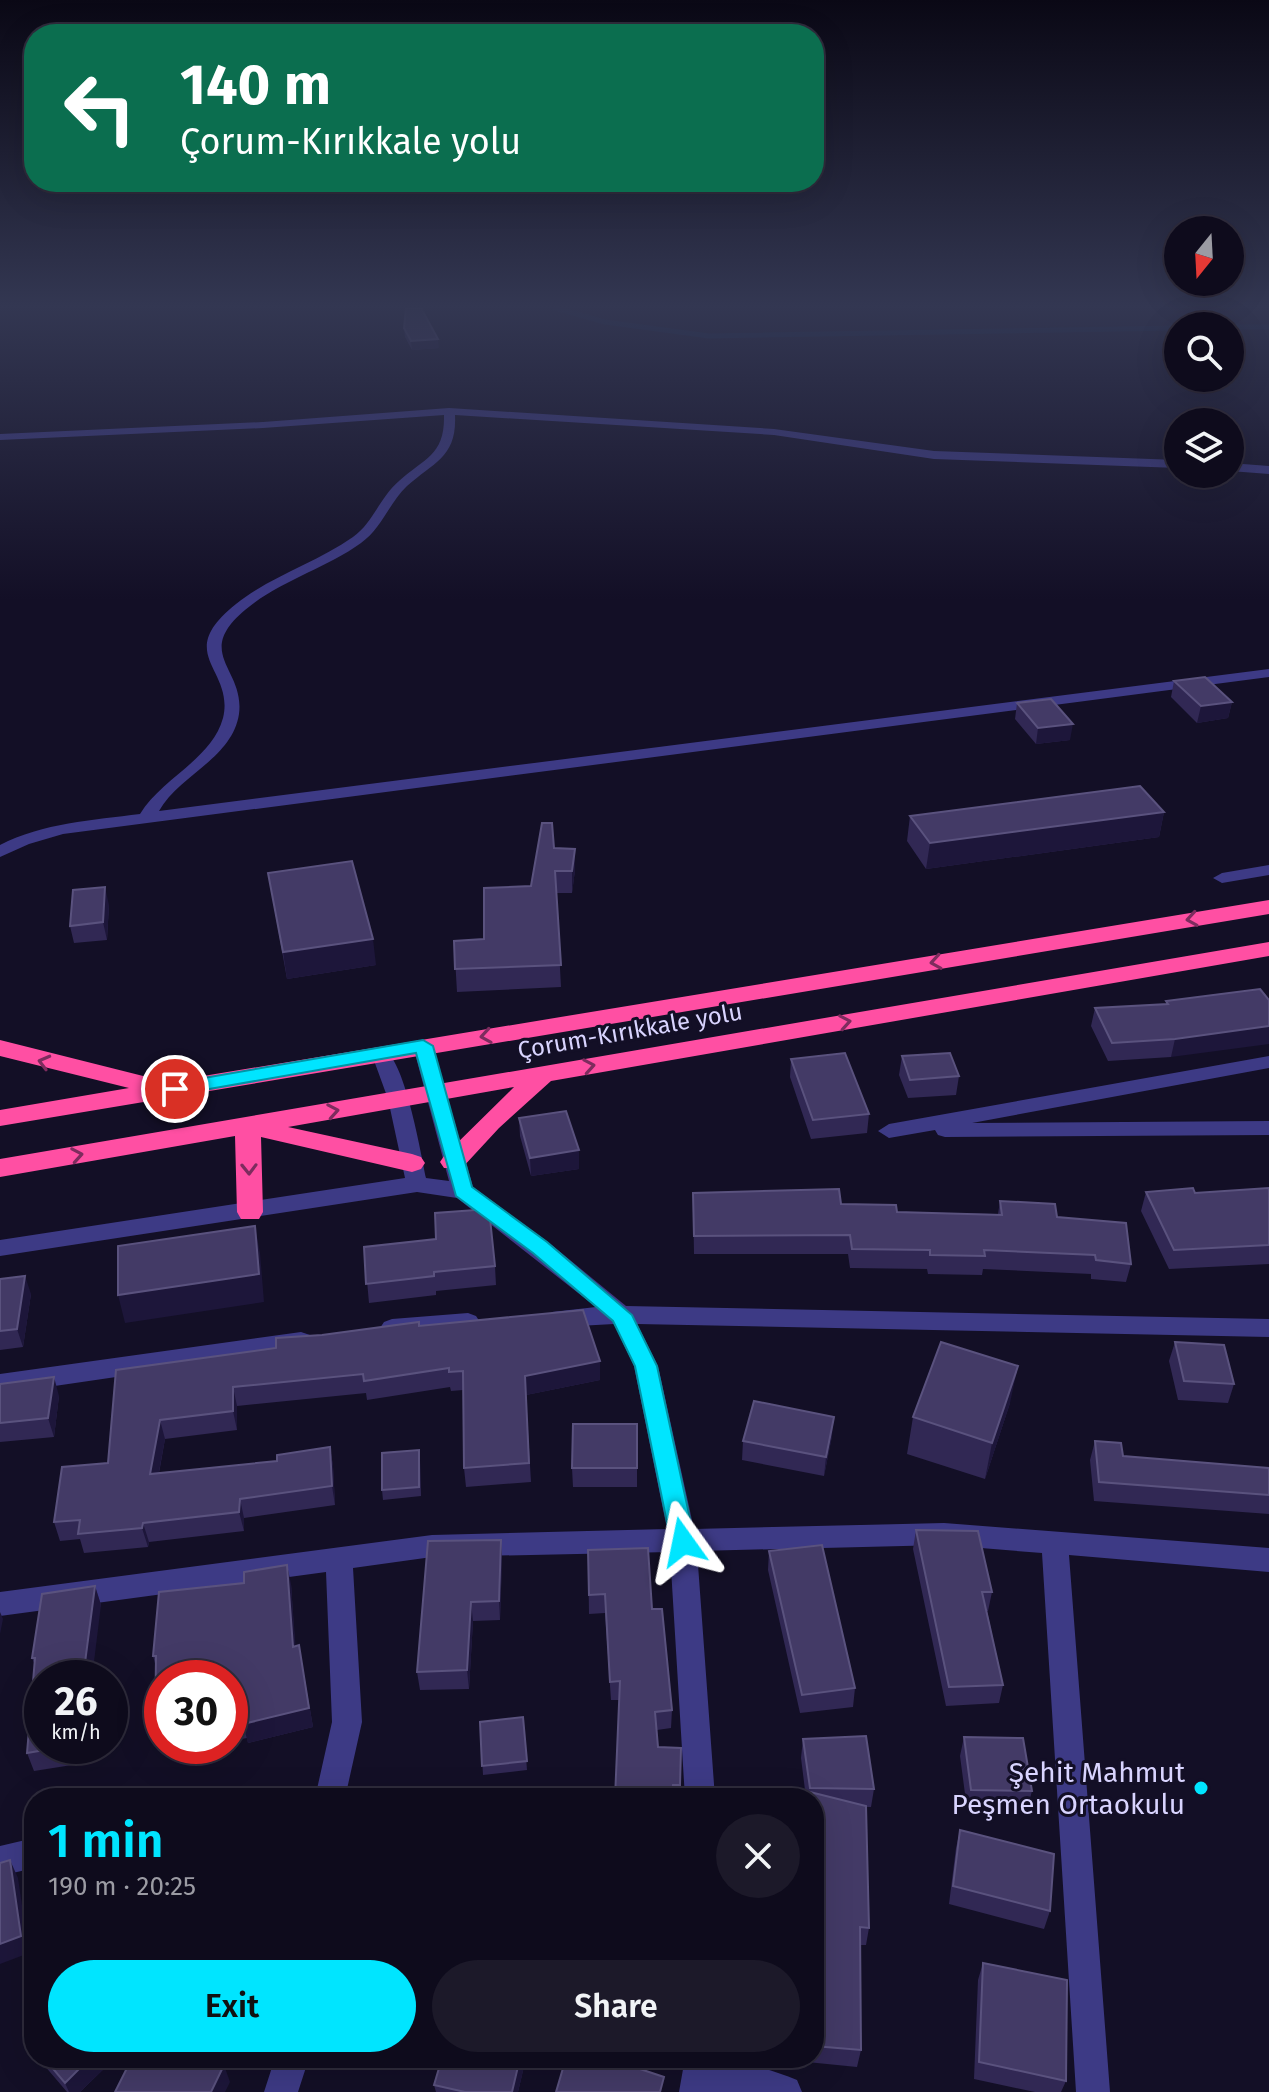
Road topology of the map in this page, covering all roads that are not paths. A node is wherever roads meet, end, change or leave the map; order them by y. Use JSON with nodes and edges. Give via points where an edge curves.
{"nodes":[{"id":1,"x":449,"y":411,"type":"junction"},
{"id":2,"x":0,"y":437,"type":"edge"},
{"id":3,"x":1164,"y":463,"type":"edge"},
{"id":4,"x":1244,"y":468,"type":"edge"},
{"id":5,"x":1269,"y":470,"type":"edge"},
{"id":6,"x":1269,"y":673,"type":"edge"},
{"id":7,"x":147,"y":817,"type":"junction"},
{"id":8,"x":0,"y":852,"type":"edge"},
{"id":9,"x":1269,"y":870,"type":"edge"},
{"id":10,"x":1222,"y":878,"type":"dead end"},
{"id":11,"x":1269,"y":907,"type":"edge"},
{"id":12,"x":1269,"y":949,"type":"edge"},
{"id":13,"x":423,"y":1046,"type":"junction"},
{"id":14,"x":0,"y":1048,"type":"edge"},
{"id":15,"x":382,"y":1055,"type":"junction"},
{"id":16,"x":1269,"y":1062,"type":"edge"},
{"id":17,"x":545,"y":1074,"type":"junction"},
{"id":18,"x":175,"y":1089,"type":"junction"},
{"id":19,"x":436,"y":1092,"type":"junction"},
{"id":20,"x":398,"y":1099,"type":"junction"},
{"id":21,"x":0,"y":1118,"type":"edge"},
{"id":22,"x":248,"y":1126,"type":"junction"},
{"id":23,"x":1269,"y":1128,"type":"edge"},
{"id":24,"x":453,"y":1162,"type":"junction"},
{"id":25,"x":0,"y":1168,"type":"edge"},
{"id":26,"x":414,"y":1174,"type":"junction"},
{"id":27,"x":463,"y":1191,"type":"junction"},
{"id":28,"x":250,"y":1212,"type":"junction"},
{"id":29,"x":0,"y":1248,"type":"edge"},
{"id":30,"x":621,"y":1315,"type":"junction"},
{"id":31,"x":532,"y":1319,"type":"edge"},
{"id":32,"x":487,"y":1321,"type":"edge"},
{"id":33,"x":1269,"y":1328,"type":"edge"},
{"id":34,"x":366,"y":1332,"type":"edge"},
{"id":35,"x":320,"y":1338,"type":"edge"},
{"id":36,"x":0,"y":1384,"type":"edge"},
{"id":37,"x":683,"y":1542,"type":"junction"},
{"id":38,"x":1055,"y":1543,"type":"junction"},
{"id":39,"x":339,"y":1558,"type":"junction"},
{"id":40,"x":1269,"y":1560,"type":"edge"},
{"id":41,"x":0,"y":1604,"type":"edge"},
{"id":42,"x":332,"y":1788,"type":"edge"},
{"id":43,"x":699,"y":1788,"type":"edge"},
{"id":44,"x":24,"y":1855,"type":"edge"},
{"id":45,"x":0,"y":1861,"type":"edge"},
{"id":46,"x":289,"y":2068,"type":"edge"},
{"id":47,"x":700,"y":2073,"type":"edge"},
{"id":48,"x":281,"y":2092,"type":"edge"},
{"id":49,"x":785,"y":2092,"type":"edge"},
{"id":50,"x":1093,"y":2092,"type":"edge"}],
"edges":[{"from":1,"to":2,"type":"street"},
{"from":1,"to":3,"type":"street","via":[[774,432],[934,455]]},
{"from":1,"to":7,"type":"street","via":[[452,434],[447,446],[396,490],[369,530],[251,600],[224,623],[212,657],[232,700],[226,731]]},
{"from":4,"to":5,"type":"street"},
{"from":6,"to":7,"type":"street"},
{"from":7,"to":8,"type":"street","via":[[62,829]]},
{"from":9,"to":10,"type":"street"},
{"from":11,"to":13,"type":"highway","name":"Çorum-Kırıkkale yolu","one_way":true},
{"from":17,"to":12,"type":"highway","name":"Çorum-Kırıkkale yolu","one_way":true},
{"from":13,"to":15,"type":"highway","name":"Çorum-Kırıkkale yolu"},
{"from":13,"to":19,"type":"street"},
{"from":18,"to":14,"type":"highway","one_way":true,"via":[[80,1071]]},
{"from":15,"to":18,"type":"highway","name":"Çorum-Kırıkkale yolu"},
{"from":15,"to":20,"type":"street"},
{"from":16,"to":23,"type":"street","via":[[889,1131]]},
{"from":17,"to":19,"type":"highway","name":"Çorum-Kırıkkale yolu"},
{"from":17,"to":24,"type":"highway"},
{"from":18,"to":21,"type":"highway","name":"Çorum-Kırıkkale yolu"},
{"from":19,"to":20,"type":"highway","name":"Çorum-Kırıkkale yolu"},
{"from":19,"to":24,"type":"street"},
{"from":22,"to":20,"type":"highway","name":"Çorum-Kırıkkale yolu","one_way":true},
{"from":20,"to":26,"type":"street"},
{"from":25,"to":22,"type":"highway","name":"Çorum-Kırıkkale yolu","one_way":true},
{"from":22,"to":26,"type":"highway"},
{"from":22,"to":28,"type":"highway","one_way":true},
{"from":24,"to":27,"type":"street"},
{"from":26,"to":27,"type":"street"},
{"from":26,"to":28,"type":"street"},
{"from":27,"to":30,"type":"street"},
{"from":28,"to":29,"type":"street"},
{"from":30,"to":31,"type":"street"},
{"from":30,"to":33,"type":"street"},
{"from":30,"to":37,"type":"street","via":[[646,1366]]},
{"from":32,"to":34,"type":"street"},
{"from":35,"to":36,"type":"street"},
{"from":37,"to":38,"type":"street","via":[[944,1534]]},
{"from":37,"to":39,"type":"street","via":[[432,1546]]},
{"from":37,"to":43,"type":"street"},
{"from":38,"to":40,"type":"street"},
{"from":38,"to":50,"type":"street"},
{"from":39,"to":41,"type":"street"},
{"from":39,"to":42,"type":"street","via":[[347,1722]]},
{"from":44,"to":45,"type":"street"},
{"from":46,"to":48,"type":"street"},
{"from":47,"to":49,"type":"street"}]}
